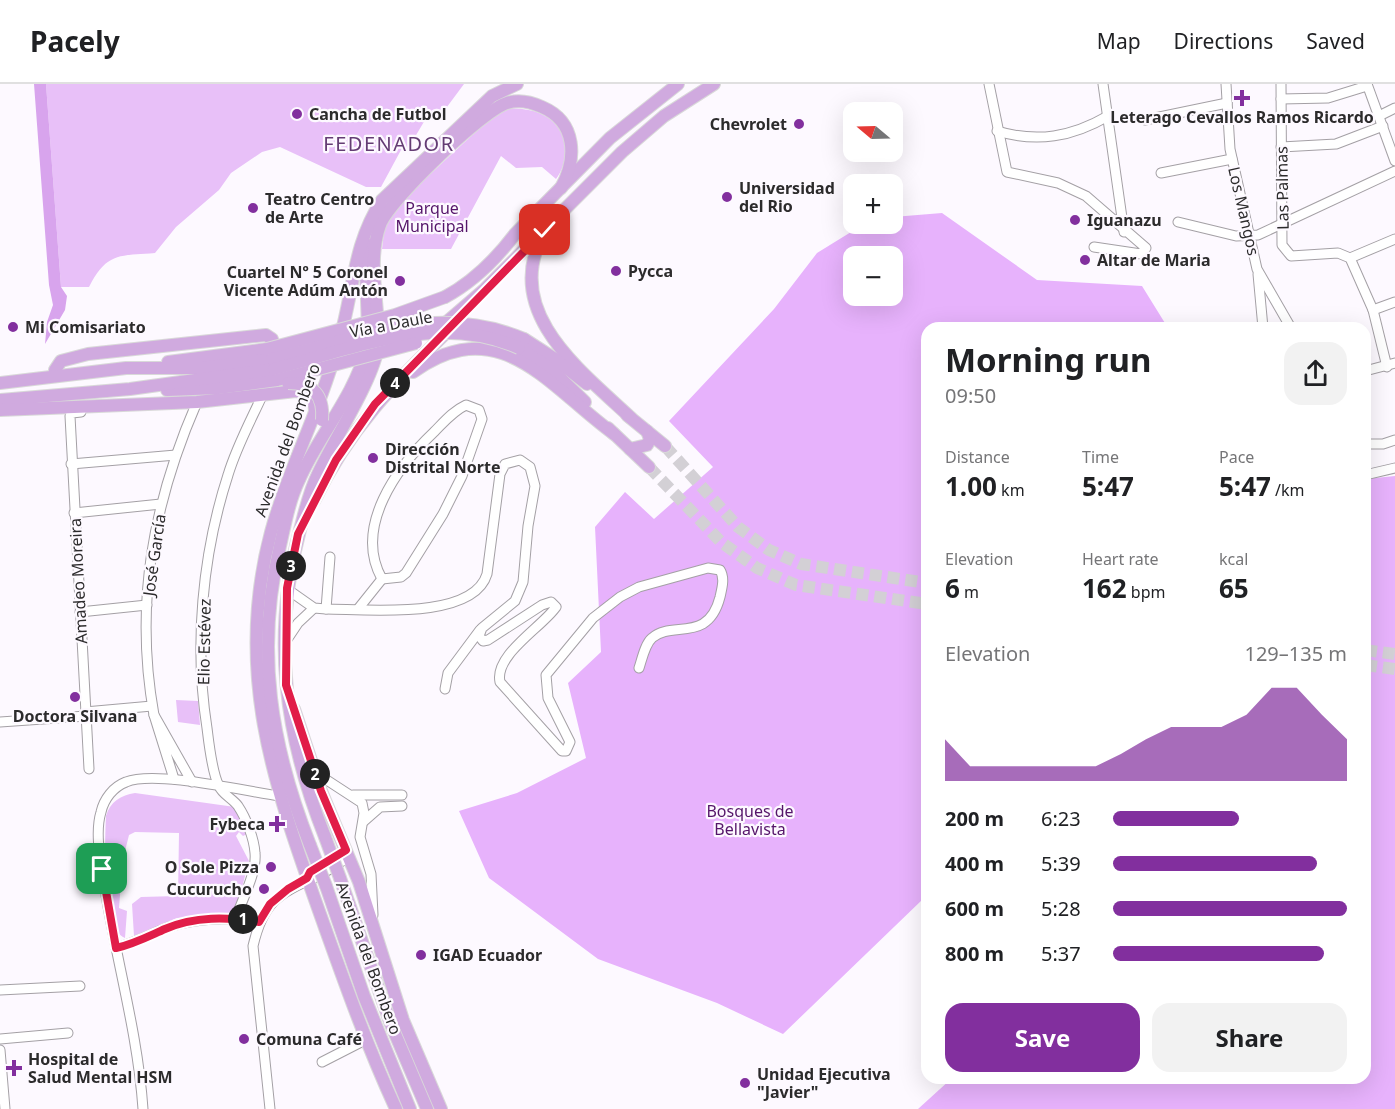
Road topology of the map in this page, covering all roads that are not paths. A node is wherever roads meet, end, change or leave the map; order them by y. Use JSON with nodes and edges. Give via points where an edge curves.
{"nodes":[{"id":1,"x":517,"y":84,"type":"edge"},
{"id":2,"x":678,"y":84,"type":"edge"},
{"id":3,"x":714,"y":84,"type":"edge"},
{"id":4,"x":989,"y":84,"type":"edge"},
{"id":5,"x":1103,"y":84,"type":"edge"},
{"id":6,"x":1226,"y":84,"type":"edge"},
{"id":7,"x":1281,"y":84,"type":"edge"},
{"id":8,"x":1367,"y":85,"type":"edge"},
{"id":9,"x":1281,"y":99,"type":"junction"},
{"id":10,"x":1227,"y":103,"type":"junction"},
{"id":11,"x":1395,"y":108,"type":"edge"},
{"id":12,"x":1108,"y":116,"type":"junction"},
{"id":13,"x":1379,"y":116,"type":"junction"},
{"id":14,"x":1145,"y":120,"type":"dead end"},
{"id":15,"x":1383,"y":126,"type":"junction"},
{"id":16,"x":997,"y":131,"type":"junction"},
{"id":17,"x":1281,"y":147,"type":"junction"},
{"id":18,"x":1232,"y":159,"type":"junction"},
{"id":19,"x":1395,"y":161,"type":"edge"},
{"id":20,"x":1395,"y":171,"type":"edge"},
{"id":21,"x":1161,"y":173,"type":"dead end"},
{"id":22,"x":561,"y":188,"type":"junction"},
{"id":23,"x":1178,"y":222,"type":"dead end"},
{"id":24,"x":1282,"y":225,"type":"junction"},
{"id":25,"x":365,"y":230,"type":"junction"},
{"id":26,"x":545,"y":230,"type":"junction"},
{"id":27,"x":1124,"y":232,"type":"junction"},
{"id":28,"x":1250,"y":236,"type":"junction"},
{"id":29,"x":1395,"y":239,"type":"edge"},
{"id":30,"x":1094,"y":247,"type":"dead end"},
{"id":31,"x":1350,"y":258,"type":"junction"},
{"id":32,"x":1257,"y":269,"type":"junction"},
{"id":33,"x":485,"y":289,"type":"junction"},
{"id":34,"x":1395,"y":302,"type":"edge"},
{"id":35,"x":1373,"y":310,"type":"junction"},
{"id":36,"x":1262,"y":322,"type":"edge"},
{"id":37,"x":1288,"y":322,"type":"edge"},
{"id":38,"x":521,"y":344,"type":"junction"},
{"id":39,"x":1391,"y":365,"type":"edge"},
{"id":40,"x":126,"y":368,"type":"junction"},
{"id":41,"x":55,"y":370,"type":"junction"},
{"id":42,"x":1371,"y":370,"type":"edge"},
{"id":43,"x":0,"y":374,"type":"edge"},
{"id":44,"x":270,"y":377,"type":"junction"},
{"id":45,"x":0,"y":383,"type":"edge"},
{"id":46,"x":130,"y":388,"type":"junction"},
{"id":47,"x":388,"y":390,"type":"junction"},
{"id":48,"x":0,"y":400,"type":"edge"},
{"id":49,"x":197,"y":402,"type":"junction"},
{"id":50,"x":86,"y":405,"type":"junction"},
{"id":51,"x":0,"y":410,"type":"edge"},
{"id":52,"x":631,"y":418,"type":"junction"},
{"id":53,"x":318,"y":419,"type":"junction"},
{"id":54,"x":647,"y":431,"type":"junction"},
{"id":55,"x":614,"y":434,"type":"junction"},
{"id":56,"x":1395,"y":440,"type":"edge"},
{"id":57,"x":1371,"y":444,"type":"edge"},
{"id":58,"x":666,"y":446,"type":"tunnel mouth"},
{"id":59,"x":630,"y":449,"type":"junction"},
{"id":60,"x":176,"y":455,"type":"junction"},
{"id":61,"x":72,"y":464,"type":"junction"},
{"id":62,"x":649,"y":466,"type":"tunnel mouth"},
{"id":63,"x":1395,"y":468,"type":"edge"},
{"id":64,"x":1371,"y":474,"type":"edge"},
{"id":65,"x":299,"y":479,"type":"junction"},
{"id":66,"x":161,"y":504,"type":"junction"},
{"id":67,"x":74,"y":513,"type":"junction"},
{"id":68,"x":298,"y":534,"type":"junction"},
{"id":69,"x":330,"y":557,"type":"dead end"},
{"id":70,"x":382,"y":579,"type":"junction"},
{"id":71,"x":287,"y":588,"type":"junction"},
{"id":72,"x":147,"y":605,"type":"junction"},
{"id":73,"x":314,"y":608,"type":"junction"},
{"id":74,"x":326,"y":609,"type":"junction"},
{"id":75,"x":358,"y":609,"type":"junction"},
{"id":76,"x":80,"y":612,"type":"junction"},
{"id":77,"x":480,"y":630,"type":"junction"},
{"id":78,"x":284,"y":643,"type":"junction"},
{"id":79,"x":639,"y":668,"type":"dead end"},
{"id":80,"x":286,"y":685,"type":"junction"},
{"id":81,"x":445,"y":689,"type":"dead end"},
{"id":82,"x":153,"y":710,"type":"junction"},
{"id":83,"x":85,"y":714,"type":"junction"},
{"id":84,"x":0,"y":722,"type":"edge"},
{"id":85,"x":88,"y":769,"type":"dead end"},
{"id":86,"x":314,"y":771,"type":"junction"},
{"id":87,"x":174,"y":779,"type":"junction"},
{"id":88,"x":192,"y":783,"type":"junction"},
{"id":89,"x":219,"y":788,"type":"junction"},
{"id":90,"x":351,"y":794,"type":"junction"},
{"id":91,"x":402,"y":795,"type":"dead end"},
{"id":92,"x":279,"y":796,"type":"junction"},
{"id":93,"x":402,"y":806,"type":"dead end"},
{"id":94,"x":362,"y":826,"type":"junction"},
{"id":95,"x":347,"y":854,"type":"junction"},
{"id":96,"x":307,"y":878,"type":"junction"},
{"id":97,"x":236,"y":918,"type":"junction"},
{"id":98,"x":259,"y":922,"type":"junction"},
{"id":99,"x":374,"y":926,"type":"junction"},
{"id":100,"x":116,"y":948,"type":"junction"},
{"id":101,"x":80,"y":986,"type":"dead end"},
{"id":102,"x":0,"y":990,"type":"edge"},
{"id":103,"x":68,"y":1033,"type":"dead end"},
{"id":104,"x":0,"y":1040,"type":"edge"},
{"id":105,"x":365,"y":1040,"type":"junction"},
{"id":106,"x":0,"y":1050,"type":"edge"},
{"id":107,"x":322,"y":1062,"type":"dead end"},
{"id":108,"x":5,"y":1109,"type":"edge"},
{"id":109,"x":143,"y":1109,"type":"edge"},
{"id":110,"x":270,"y":1109,"type":"edge"},
{"id":111,"x":396,"y":1109,"type":"edge"},
{"id":112,"x":410,"y":1109,"type":"edge"},
{"id":113,"x":427,"y":1109,"type":"edge"},
{"id":114,"x":441,"y":1109,"type":"edge"}],
"edges":[{"from":1,"to":25,"type":"main road","name":"Avenida del Bombero","via":[[492,96],[389,192]]},
{"from":2,"to":22,"type":"main road","name":"Vía a Daule","via":[[625,124]]},
{"from":3,"to":26,"type":"main road","via":[[644,133]]},
{"from":4,"to":16,"type":"street"},
{"from":5,"to":12,"type":"street"},
{"from":6,"to":10,"type":"street","name":"Los Mangos"},
{"from":7,"to":9,"type":"street","name":"Las Palmas"},
{"from":8,"to":9,"type":"street","via":[[1328,98]]},
{"from":8,"to":13,"type":"street"},
{"from":9,"to":17,"type":"street","name":"Las Palmas"},
{"from":10,"to":14,"type":"street"},
{"from":10,"to":18,"type":"street","name":"Los Mangos"},
{"from":11,"to":13,"type":"street"},
{"from":12,"to":16,"type":"street","via":[[1076,132],[1050,138]]},
{"from":12,"to":27,"type":"street"},
{"from":13,"to":15,"type":"street"},
{"from":15,"to":17,"type":"street","via":[[1336,144]]},
{"from":15,"to":19,"type":"street"},
{"from":16,"to":27,"type":"street","via":[[1006,171],[1058,183],[1086,196]]},
{"from":17,"to":24,"type":"street","name":"Las Palmas"},
{"from":18,"to":21,"type":"street"},
{"from":18,"to":28,"type":"street","name":"Los Mangos"},
{"from":20,"to":24,"type":"street"},
{"from":22,"to":44,"type":"main road","name":"Vía a Daule","bridge":true,"via":[[479,273],[445,297],[396,315]]},
{"from":22,"to":68,"type":"main road","via":[[572,159],[568,132],[546,109],[529,102],[512,102],[486,114],[392,203],[381,221],[375,245],[377,351],[368,377],[316,476]]},
{"from":23,"to":28,"type":"street"},
{"from":24,"to":28,"type":"street"},
{"from":24,"to":31,"type":"street","name":"Las Palmas","via":[[1282,245],[1287,254],[1296,257],[1338,253]]},
{"from":25,"to":53,"type":"main road","name":"Avenida del Bombero"},
{"from":25,"to":65,"type":"main road","name":"Avenida del Bombero","via":[[365,352],[352,384]]},
{"from":26,"to":33,"type":"main road"},
{"from":26,"to":52,"type":"main road","via":[[530,272],[538,312],[559,346]]},
{"from":27,"to":30,"type":"street","via":[[1143,245],[1145,252]]},
{"from":28,"to":32,"type":"street","name":"Los Mangos"},
{"from":29,"to":31,"type":"street"},
{"from":31,"to":35,"type":"street"},
{"from":32,"to":36,"type":"street"},
{"from":32,"to":37,"type":"street","name":"Los Mangos"},
{"from":33,"to":44,"type":"main road","name":"Vía a Daule","bridge":true,"via":[[416,343]]},
{"from":33,"to":47,"type":"main road"},
{"from":34,"to":35,"type":"street"},
{"from":35,"to":39,"type":"street"},
{"from":38,"to":44,"type":"main road","name":"Vía a Daule","bridge":true,"via":[[478,334],[430,331],[402,335]]},
{"from":38,"to":52,"type":"main road","name":"Vía a Daule","via":[[560,363]]},
{"from":38,"to":55,"type":"main road","name":"Vía a Daule","via":[[560,376]]},
{"from":39,"to":42,"type":"street"},
{"from":40,"to":41,"type":"main road","name":"Vía a Daule","via":[[109,364]]},
{"from":40,"to":44,"type":"main road","name":"Vía a Daule","via":[[172,361]]},
{"from":40,"to":45,"type":"main road","name":"Vía a Daule"},
{"from":41,"to":43,"type":"main road","name":"Vía a Daule"},
{"from":41,"to":44,"type":"main road","via":[[61,361],[88,354],[266,335],[272,339],[280,387]]},
{"from":44,"to":46,"type":"main road","name":"Vía a Daule"},
{"from":44,"to":46,"type":"main road","name":"Vía a Daule","via":[[174,390]]},
{"from":44,"to":49,"type":"main road","name":"Vía a Daule"},
{"from":44,"to":53,"type":"main road","bridge":true,"via":[[315,390],[322,406]]},
{"from":44,"to":89,"type":"street","name":"Elio Estévez","via":[[223,490],[205,589],[201,669],[207,729]]},
{"from":46,"to":48,"type":"main road","name":"Vía a Daule"},
{"from":47,"to":55,"type":"main road","via":[[439,355],[460,348],[489,350],[537,371]]},
{"from":47,"to":68,"type":"main road","via":[[347,441]]},
{"from":49,"to":50,"type":"main road","name":"Vía a Daule"},
{"from":49,"to":60,"type":"street","name":"José García"},
{"from":50,"to":51,"type":"main road","name":"Vía a Daule"},
{"from":50,"to":61,"type":"street","name":"Amadeo Moreira","via":[[83,412],[70,416]]},
{"from":52,"to":54,"type":"main road","name":"Vía a Daule"},
{"from":53,"to":65,"type":"main road"},
{"from":53,"to":92,"type":"main road","name":"Avenida del Bombero","via":[[283,493],[271,532],[259,605],[256,657],[260,708]]},
{"from":54,"to":58,"type":"main road","name":"Vía a Daule"},
{"from":54,"to":59,"type":"main road","via":[[647,446]]},
{"from":55,"to":59,"type":"main road","name":"Vía a Daule"},
{"from":56,"to":57,"type":"street"},
{"from":59,"to":62,"type":"main road","name":"Vía a Daule"},
{"from":60,"to":61,"type":"street"},
{"from":60,"to":66,"type":"street","name":"José García"},
{"from":61,"to":67,"type":"street","name":"Amadeo Moreira"},
{"from":63,"to":64,"type":"street"},
{"from":65,"to":112,"type":"main road","name":"Avenida del Bombero","bridge":true,"via":[[274,568],[266,657],[278,752],[364,996]]},
{"from":66,"to":67,"type":"street"},
{"from":66,"to":72,"type":"street","name":"José García","via":[[152,547]]},
{"from":67,"to":76,"type":"street","name":"Amadeo Moreira"},
{"from":68,"to":71,"type":"main road","name":"Avenida del Bombero"},
{"from":69,"to":74,"type":"street"},
{"from":70,"to":70,"type":"street","via":[[406,573],[443,514],[482,425],[482,415],[471,405],[453,412],[414,451],[388,488],[374,535],[374,561]]},
{"from":70,"to":75,"type":"street"},
{"from":71,"to":73,"type":"street"},
{"from":71,"to":78,"type":"main road","name":"Avenida del Bombero"},
{"from":72,"to":76,"type":"street"},
{"from":72,"to":82,"type":"street","name":"José García"},
{"from":73,"to":74,"type":"street"},
{"from":73,"to":78,"type":"street"},
{"from":74,"to":75,"type":"street"},
{"from":75,"to":77,"type":"street","via":[[405,610],[455,602],[474,592],[487,574],[500,474],[506,464],[520,460],[530,467],[535,489],[523,582],[515,601]]},
{"from":76,"to":83,"type":"street","name":"Amadeo Moreira"},
{"from":77,"to":79,"type":"street","via":[[481,639],[488,640],[542,605],[556,605],[505,660],[500,680],[566,751],[570,742],[548,698],[545,678],[589,622],[602,609],[639,587],[708,568],[720,570],[723,578],[716,611],[696,627],[651,638]]},
{"from":77,"to":81,"type":"street","via":[[450,670]]},
{"from":78,"to":80,"type":"main road","name":"Avenida del Bombero"},
{"from":80,"to":86,"type":"main road","name":"Avenida del Bombero"},
{"from":80,"to":113,"type":"main road","name":"Avenida del Bombero","bridge":true,"via":[[299,762],[390,1022]]},
{"from":82,"to":83,"type":"street"},
{"from":82,"to":87,"type":"street","name":"José García"},
{"from":82,"to":88,"type":"street","name":"José García"},
{"from":83,"to":84,"type":"street"},
{"from":83,"to":85,"type":"street","name":"Amadeo Moreira"},
{"from":86,"to":90,"type":"street"},
{"from":86,"to":95,"type":"main road","name":"Avenida del Bombero"},
{"from":87,"to":88,"type":"street"},
{"from":87,"to":100,"type":"street","via":[[138,778],[125,782],[106,798],[100,813],[102,869]]},
{"from":88,"to":89,"type":"street"},
{"from":89,"to":92,"type":"street"},
{"from":89,"to":97,"type":"street","via":[[237,805],[246,821],[255,852],[255,863]]},
{"from":90,"to":91,"type":"street"},
{"from":90,"to":94,"type":"street","via":[[362,804]]},
{"from":92,"to":96,"type":"main road","name":"Avenida del Bombero"},
{"from":93,"to":94,"type":"street","via":[[380,807],[370,813]]},
{"from":94,"to":99,"type":"street","via":[[361,843],[371,874]]},
{"from":95,"to":96,"type":"street","via":[[310,872]]},
{"from":95,"to":99,"type":"main road","name":"Avenida del Bombero"},
{"from":96,"to":98,"type":"street","via":[[270,904]]},
{"from":96,"to":105,"type":"main road","name":"Avenida del Bombero"},
{"from":97,"to":98,"type":"street"},
{"from":97,"to":100,"type":"street","via":[[182,923]]},
{"from":98,"to":110,"type":"street","via":[[253,946]]},
{"from":99,"to":114,"type":"main road","name":"Avenida del Bombero","via":[[403,1020]]},
{"from":100,"to":109,"type":"street","via":[[135,1040]]},
{"from":101,"to":102,"type":"street"},
{"from":103,"to":104,"type":"street"},
{"from":105,"to":107,"type":"street"},
{"from":105,"to":111,"type":"main road","name":"Avenida del Bombero"},
{"from":106,"to":108,"type":"street"}]}
